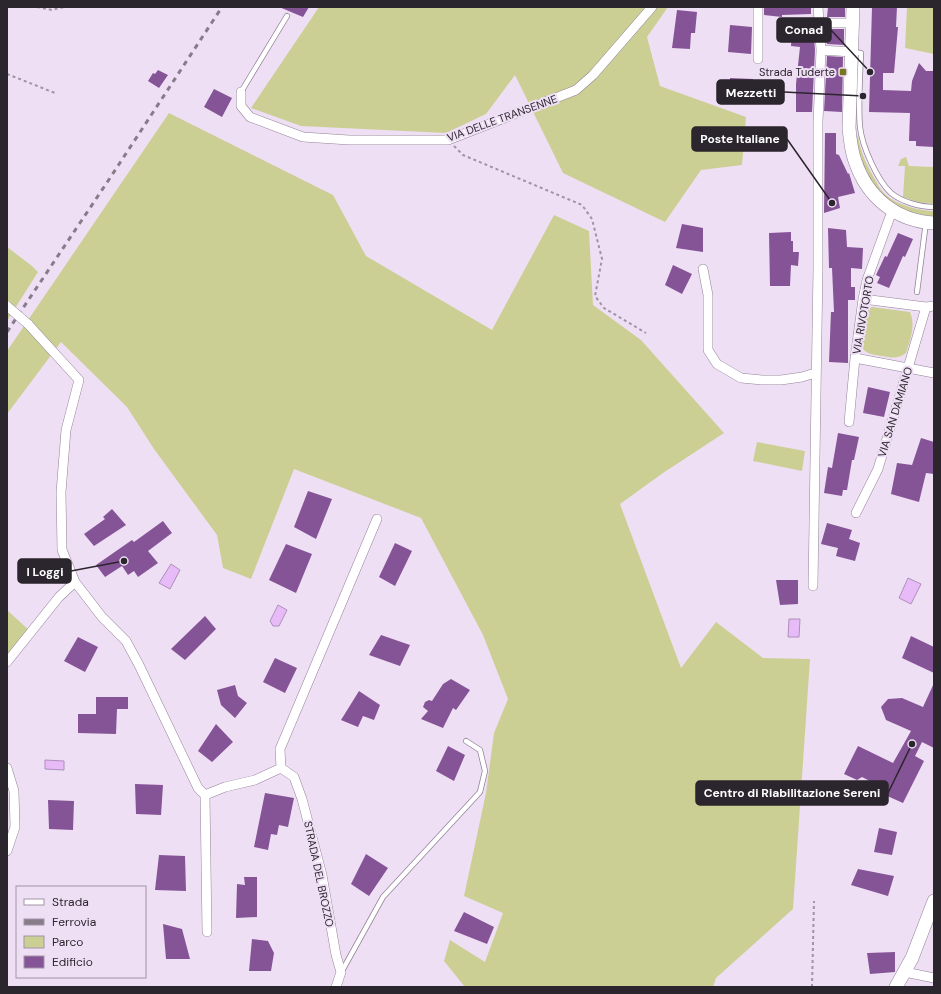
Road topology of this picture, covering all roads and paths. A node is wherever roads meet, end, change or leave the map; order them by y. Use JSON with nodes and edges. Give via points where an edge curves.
{"nodes":[{"id":1,"x":37,"y":7,"type":"edge"},
{"id":2,"x":64,"y":7,"type":"edge"},
{"id":3,"x":652,"y":7,"type":"edge"},
{"id":4,"x":758,"y":7,"type":"edge"},
{"id":5,"x":818,"y":7,"type":"edge"},
{"id":6,"x":853,"y":7,"type":"edge"},
{"id":7,"x":287,"y":16,"type":"dead end"},
{"id":8,"x":820,"y":23,"type":"junction"},
{"id":9,"x":852,"y":23,"type":"junction"},
{"id":10,"x":821,"y":50,"type":"junction"},
{"id":11,"x":852,"y":52,"type":"junction"},
{"id":12,"x":758,"y":58,"type":"dead end"},
{"id":13,"x":7,"y":74,"type":"edge"},
{"id":14,"x":55,"y":92,"type":"dead end"},
{"id":15,"x":241,"y":92,"type":"joint"},
{"id":16,"x":854,"y":128,"type":"junction"},
{"id":17,"x":448,"y":140,"type":"junction"},
{"id":18,"x":934,"y":207,"type":"edge"},
{"id":19,"x":892,"y":211,"type":"junction"},
{"id":20,"x":930,"y":222,"type":"edge"},
{"id":21,"x":703,"y":269,"type":"dead end"},
{"id":22,"x":917,"y":292,"type":"dead end"},
{"id":23,"x":863,"y":300,"type":"junction"},
{"id":24,"x":7,"y":306,"type":"edge"},
{"id":25,"x":930,"y":307,"type":"edge"},
{"id":26,"x":646,"y":333,"type":"dead end"},
{"id":27,"x":855,"y":358,"type":"junction"},
{"id":28,"x":909,"y":367,"type":"junction"},
{"id":29,"x":815,"y":373,"type":"junction"},
{"id":30,"x":934,"y":373,"type":"edge"},
{"id":31,"x":849,"y":422,"type":"dead end"},
{"id":32,"x":856,"y":513,"type":"dead end"},
{"id":33,"x":378,"y":519,"type":"dead end"},
{"id":34,"x":75,"y":582,"type":"junction"},
{"id":35,"x":813,"y":586,"type":"dead end"},
{"id":36,"x":7,"y":662,"type":"edge"},
{"id":37,"x":466,"y":741,"type":"dead end"},
{"id":38,"x":7,"y":768,"type":"edge"},
{"id":39,"x":281,"y":768,"type":"junction"},
{"id":40,"x":205,"y":795,"type":"junction"},
{"id":41,"x":7,"y":851,"type":"edge"},
{"id":42,"x":814,"y":901,"type":"dead end"},
{"id":43,"x":934,"y":903,"type":"edge"},
{"id":44,"x":207,"y":932,"type":"dead end"},
{"id":45,"x":341,"y":972,"type":"junction"},
{"id":46,"x":905,"y":972,"type":"junction"},
{"id":47,"x":934,"y":978,"type":"edge"},
{"id":48,"x":336,"y":987,"type":"edge"},
{"id":49,"x":812,"y":987,"type":"edge"},
{"id":50,"x":896,"y":987,"type":"edge"}],
"edges":[{"from":1,"to":2,"type":"path","via":[[52,10]]},
{"from":3,"to":17,"type":"street","name":"VIA DELLE TRANSENNE","via":[[593,75],[576,90]]},
{"from":4,"to":12,"type":"street"},
{"from":5,"to":8,"type":"street"},
{"from":6,"to":9,"type":"main road"},
{"from":7,"to":15,"type":"lane"},
{"from":8,"to":9,"type":"street"},
{"from":8,"to":10,"type":"street"},
{"from":9,"to":11,"type":"main road"},
{"from":10,"to":11,"type":"street"},
{"from":10,"to":29,"type":"street"},
{"from":11,"to":16,"type":"main road","via":[[856,78]]},
{"from":13,"to":14,"type":"path"},
{"from":15,"to":17,"type":"street","name":"VIA DELLE TRANSENNE","via":[[241,106],[250,117],[302,137],[349,140]]},
{"from":16,"to":18,"type":"lane","via":[[868,158],[891,193],[903,201]]},
{"from":16,"to":19,"type":"main road","via":[[851,146],[863,179],[875,196]]},
{"from":17,"to":26,"type":"path","via":[[463,155],[582,205],[592,219],[602,259],[595,296],[604,308]]},
{"from":19,"to":20,"type":"main road","via":[[908,218]]},
{"from":19,"to":23,"type":"street","name":"VIA RIVOTORTO","via":[[867,280]]},
{"from":20,"to":22,"type":"lane"},
{"from":21,"to":29,"type":"street","via":[[708,295],[708,350],[717,364],[741,378],[762,380],[781,380]]},
{"from":23,"to":25,"type":"street"},
{"from":23,"to":27,"type":"street","name":"VIA RIVOTORTO"},
{"from":24,"to":34,"type":"street","bridge":true,"via":[[28,324],[79,380],[66,430],[61,492],[62,550]]},
{"from":25,"to":28,"type":"street","name":"VIA SAN DAMIANO"},
{"from":27,"to":28,"type":"street"},
{"from":27,"to":31,"type":"street","name":"VIA RIVOTORTO"},
{"from":28,"to":30,"type":"street"},
{"from":28,"to":32,"type":"street","name":"VIA SAN DAMIANO","via":[[878,469]]},
{"from":29,"to":35,"type":"street"},
{"from":33,"to":39,"type":"street","via":[[280,749]]},
{"from":34,"to":36,"type":"street","via":[[59,597]]},
{"from":34,"to":40,"type":"street","via":[[102,617],[126,641],[198,788]]},
{"from":37,"to":45,"type":"lane","via":[[480,750],[485,771],[480,792],[383,897]]},
{"from":38,"to":41,"type":"street","via":[[14,791],[15,827]]},
{"from":39,"to":40,"type":"street","via":[[255,780]]},
{"from":39,"to":45,"type":"street","name":"STRADA DEL BROZZO","via":[[294,777],[302,799],[322,875]]},
{"from":40,"to":44,"type":"street"},
{"from":42,"to":49,"type":"path"},
{"from":43,"to":46,"type":"main road"},
{"from":45,"to":48,"type":"street"},
{"from":46,"to":47,"type":"street"},
{"from":46,"to":50,"type":"main road"}]}
